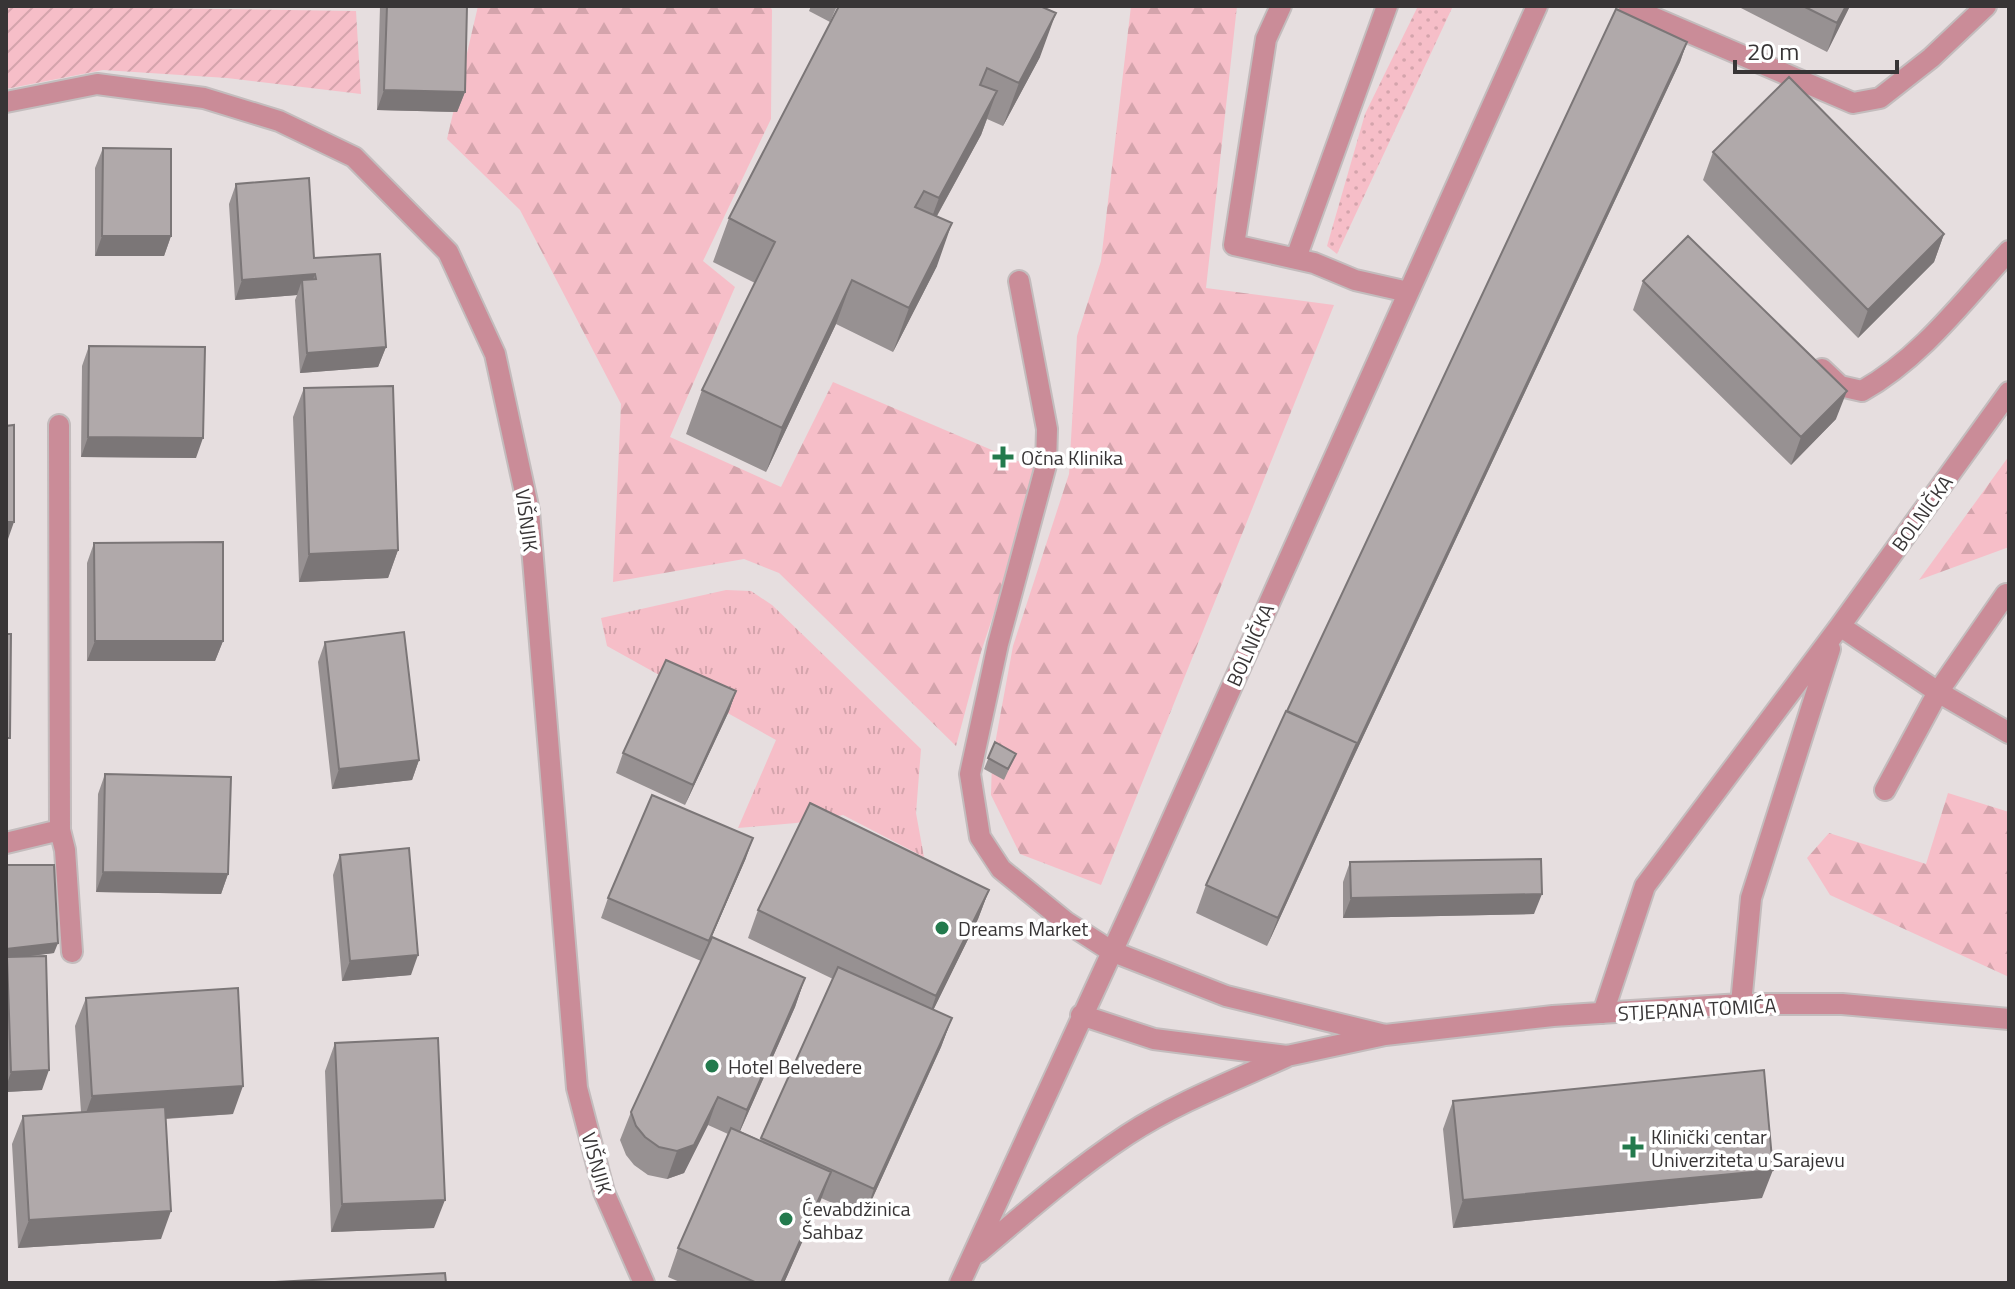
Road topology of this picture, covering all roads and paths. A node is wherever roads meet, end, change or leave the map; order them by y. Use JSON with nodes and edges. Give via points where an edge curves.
{"nodes":[{"id":1,"x":1281,"y":6,"type":"edge"},
{"id":2,"x":1387,"y":6,"type":"edge"},
{"id":3,"x":1537,"y":6,"type":"edge"},
{"id":4,"x":1986,"y":6,"type":"edge"},
{"id":5,"x":1629,"y":7,"type":"edge"},
{"id":6,"x":6,"y":102,"type":"edge"},
{"id":7,"x":2009,"y":251,"type":"edge"},
{"id":8,"x":1296,"y":258,"type":"junction"},
{"id":9,"x":1019,"y":281,"type":"dead end"},
{"id":10,"x":1408,"y":292,"type":"junction"},
{"id":11,"x":1807,"y":355,"type":"edge"},
{"id":12,"x":2009,"y":392,"type":"edge"},
{"id":13,"x":59,"y":425,"type":"dead end"},
{"id":14,"x":2006,"y":594,"type":"dead end"},
{"id":15,"x":1837,"y":630,"type":"junction"},
{"id":16,"x":1938,"y":692,"type":"junction"},
{"id":17,"x":2009,"y":733,"type":"edge"},
{"id":18,"x":1885,"y":790,"type":"dead end"},
{"id":19,"x":60,"y":830,"type":"junction"},
{"id":20,"x":6,"y":843,"type":"edge"},
{"id":21,"x":1111,"y":951,"type":"junction"},
{"id":22,"x":72,"y":952,"type":"dead end"},
{"id":23,"x":1741,"y":1004,"type":"junction"},
{"id":24,"x":1603,"y":1013,"type":"junction"},
{"id":25,"x":1081,"y":1015,"type":"junction"},
{"id":26,"x":2009,"y":1019,"type":"edge"},
{"id":27,"x":1385,"y":1035,"type":"junction"},
{"id":28,"x":1287,"y":1056,"type":"junction"},
{"id":29,"x":972,"y":1258,"type":"junction"},
{"id":30,"x":644,"y":1283,"type":"edge"},
{"id":31,"x":960,"y":1283,"type":"edge"}],
"edges":[{"from":1,"to":8,"type":"street","via":[[1266,39],[1234,245]]},
{"from":2,"to":8,"type":"street"},
{"from":3,"to":10,"type":"street","name":"BOLNIČKA"},
{"from":4,"to":5,"type":"street","via":[[1880,98],[1853,103]]},
{"from":6,"to":30,"type":"street","name":"VIŠNJIK","via":[[97,84],[204,98],[279,121],[354,157],[448,252],[495,354],[529,511],[577,1088],[604,1192]]},
{"from":7,"to":11,"type":"street","via":[[1890,376],[1862,391],[1840,386]]},
{"from":8,"to":10,"type":"street"},
{"from":9,"to":21,"type":"street","name":"STJEPANA TOMIĆA","via":[[1048,448],[970,774],[980,837],[1001,869]]},
{"from":10,"to":21,"type":"street","name":"BOLNIČKA"},
{"from":12,"to":15,"type":"street","name":"BOLNIČKA"},
{"from":13,"to":19,"type":"street"},
{"from":14,"to":16,"type":"street"},
{"from":15,"to":16,"type":"street"},
{"from":15,"to":23,"type":"street","name":"BOLNIČKA","via":[[1751,898]]},
{"from":15,"to":24,"type":"street","name":"BOLNIČKA","via":[[1645,886]]},
{"from":16,"to":17,"type":"street"},
{"from":16,"to":18,"type":"street"},
{"from":19,"to":20,"type":"street"},
{"from":19,"to":22,"type":"street"},
{"from":21,"to":25,"type":"street","name":"BOLNIČKA"},
{"from":21,"to":27,"type":"street","name":"STJEPANA TOMIĆA","via":[[1226,996]]},
{"from":23,"to":24,"type":"street","name":"STJEPANA TOMIĆA"},
{"from":23,"to":26,"type":"street","name":"STJEPANA TOMIĆA","via":[[1842,1004]]},
{"from":24,"to":27,"type":"street","name":"STJEPANA TOMIĆA"},
{"from":25,"to":28,"type":"street","name":"STJEPANA TOMIĆA","via":[[1154,1039]]},
{"from":25,"to":29,"type":"street","name":"BOLNIČKA"},
{"from":27,"to":28,"type":"street","name":"STJEPANA TOMIĆA"},
{"from":28,"to":29,"type":"street","via":[[1128,1134]]},
{"from":29,"to":31,"type":"street","name":"BOLNIČKA"}]}
